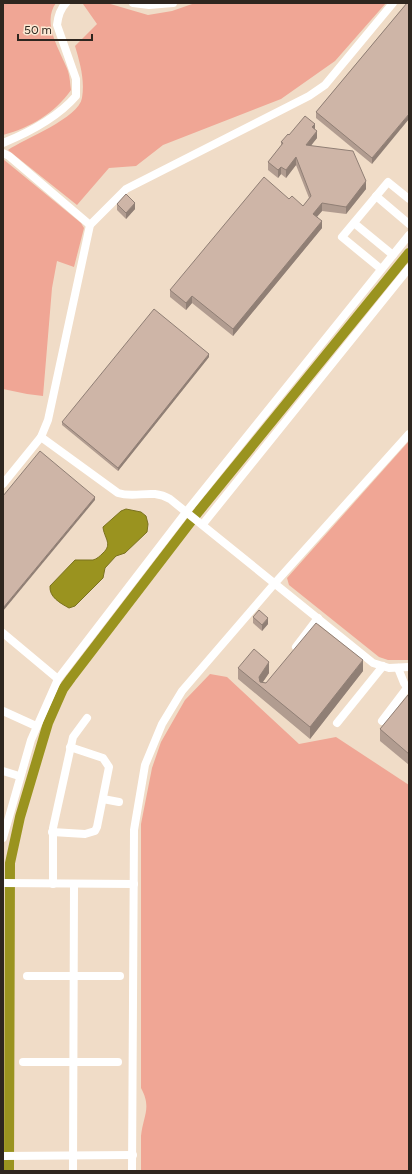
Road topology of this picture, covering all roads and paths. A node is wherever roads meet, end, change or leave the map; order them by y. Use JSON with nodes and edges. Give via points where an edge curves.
{"nodes":[{"id":1,"x":66,"y":3,"type":"edge"},
{"id":2,"x":133,"y":3,"type":"edge"},
{"id":3,"x":173,"y":3,"type":"edge"},
{"id":4,"x":393,"y":3,"type":"edge"},
{"id":5,"x":3,"y":143,"type":"edge"},
{"id":6,"x":3,"y":154,"type":"edge"},
{"id":7,"x":376,"y":196,"type":"junction"},
{"id":8,"x":409,"y":199,"type":"edge"},
{"id":9,"x":354,"y":223,"type":"junction"},
{"id":10,"x":409,"y":224,"type":"edge"},
{"id":11,"x":90,"y":225,"type":"junction"},
{"id":12,"x":409,"y":235,"type":"edge"},
{"id":13,"x":406,"y":246,"type":"edge"},
{"id":14,"x":393,"y":255,"type":"junction"},
{"id":15,"x":409,"y":268,"type":"edge"},
{"id":16,"x":381,"y":269,"type":"junction"},
{"id":17,"x":409,"y":434,"type":"edge"},
{"id":18,"x":42,"y":436,"type":"junction"},
{"id":19,"x":3,"y":484,"type":"edge"},
{"id":20,"x":195,"y":517,"type":"junction"},
{"id":21,"x":275,"y":583,"type":"junction"},
{"id":22,"x":318,"y":618,"type":"junction"},
{"id":23,"x":3,"y":633,"type":"edge"},
{"id":24,"x":291,"y":654,"type":"edge"},
{"id":25,"x":383,"y":666,"type":"junction"},
{"id":26,"x":409,"y":667,"type":"edge"},
{"id":27,"x":398,"y":668,"type":"junction"},
{"id":28,"x":58,"y":679,"type":"junction"},
{"id":29,"x":408,"y":689,"type":"edge"},
{"id":30,"x":3,"y":711,"type":"edge"},
{"id":31,"x":87,"y":718,"type":"dead end"},
{"id":32,"x":382,"y":721,"type":"dead end"},
{"id":33,"x":337,"y":723,"type":"dead end"},
{"id":34,"x":36,"y":726,"type":"junction"},
{"id":35,"x":70,"y":746,"type":"junction"},
{"id":36,"x":3,"y":771,"type":"edge"},
{"id":37,"x":19,"y":776,"type":"junction"},
{"id":38,"x":103,"y":799,"type":"junction"},
{"id":39,"x":119,"y":802,"type":"dead end"},
{"id":40,"x":5,"y":822,"type":"edge"},
{"id":41,"x":52,"y":832,"type":"junction"},
{"id":42,"x":3,"y":838,"type":"edge"},
{"id":43,"x":4,"y":883,"type":"edge"},
{"id":44,"x":53,"y":884,"type":"junction"},
{"id":45,"x":74,"y":884,"type":"junction"},
{"id":46,"x":134,"y":884,"type":"junction"},
{"id":47,"x":26,"y":976,"type":"dead end"},
{"id":48,"x":74,"y":976,"type":"junction"},
{"id":49,"x":120,"y":976,"type":"dead end"},
{"id":50,"x":23,"y":1062,"type":"dead end"},
{"id":51,"x":73,"y":1062,"type":"junction"},
{"id":52,"x":118,"y":1062,"type":"dead end"},
{"id":53,"x":133,"y":1155,"type":"junction"},
{"id":54,"x":3,"y":1156,"type":"edge"},
{"id":55,"x":73,"y":1156,"type":"junction"},
{"id":56,"x":73,"y":1171,"type":"edge"},
{"id":57,"x":132,"y":1171,"type":"edge"}],
"edges":[{"from":1,"to":5,"type":"street","via":[[62,7],[57,25],[76,79],[76,96],[56,115],[39,126]]},
{"from":2,"to":3,"type":"street"},
{"from":4,"to":11,"type":"street","via":[[325,85],[309,96],[126,189]]},
{"from":6,"to":11,"type":"street","via":[[9,156]]},
{"from":7,"to":8,"type":"street","via":[[388,182]]},
{"from":7,"to":9,"type":"street"},
{"from":7,"to":10,"type":"street"},
{"from":9,"to":14,"type":"street"},
{"from":9,"to":16,"type":"street","via":[[342,237]]},
{"from":11,"to":18,"type":"street","via":[[48,420]]},
{"from":12,"to":13,"type":"street"},
{"from":13,"to":14,"type":"street"},
{"from":14,"to":16,"type":"street"},
{"from":15,"to":20,"type":"street"},
{"from":16,"to":20,"type":"street"},
{"from":17,"to":21,"type":"street"},
{"from":18,"to":19,"type":"street"},
{"from":18,"to":20,"type":"street","via":[[118,493],[162,494]]},
{"from":20,"to":21,"type":"street"},
{"from":20,"to":28,"type":"street"},
{"from":21,"to":22,"type":"street"},
{"from":21,"to":46,"type":"street","via":[[182,691],[162,724],[145,765],[138,800],[134,830]]},
{"from":22,"to":24,"type":"street"},
{"from":22,"to":25,"type":"street","via":[[374,663]]},
{"from":23,"to":28,"type":"street"},
{"from":25,"to":27,"type":"street"},
{"from":25,"to":33,"type":"street"},
{"from":26,"to":27,"type":"street"},
{"from":27,"to":29,"type":"street"},
{"from":28,"to":34,"type":"street"},
{"from":29,"to":32,"type":"street"},
{"from":30,"to":34,"type":"street"},
{"from":31,"to":35,"type":"street","via":[[75,731]]},
{"from":34,"to":37,"type":"street"},
{"from":35,"to":38,"type":"street","via":[[103,758],[107,762],[109,771]]},
{"from":35,"to":41,"type":"street"},
{"from":36,"to":37,"type":"street"},
{"from":37,"to":40,"type":"street"},
{"from":38,"to":39,"type":"street"},
{"from":38,"to":41,"type":"street","via":[[95,832]]},
{"from":40,"to":42,"type":"street"},
{"from":41,"to":44,"type":"street"},
{"from":43,"to":44,"type":"street"},
{"from":44,"to":45,"type":"street"},
{"from":45,"to":46,"type":"street"},
{"from":45,"to":48,"type":"street"},
{"from":46,"to":53,"type":"street"},
{"from":47,"to":48,"type":"street"},
{"from":48,"to":49,"type":"street"},
{"from":48,"to":51,"type":"street"},
{"from":50,"to":51,"type":"street"},
{"from":51,"to":52,"type":"street"},
{"from":51,"to":55,"type":"street"},
{"from":53,"to":55,"type":"street"},
{"from":53,"to":57,"type":"street"},
{"from":54,"to":55,"type":"street"},
{"from":55,"to":56,"type":"street"}]}
